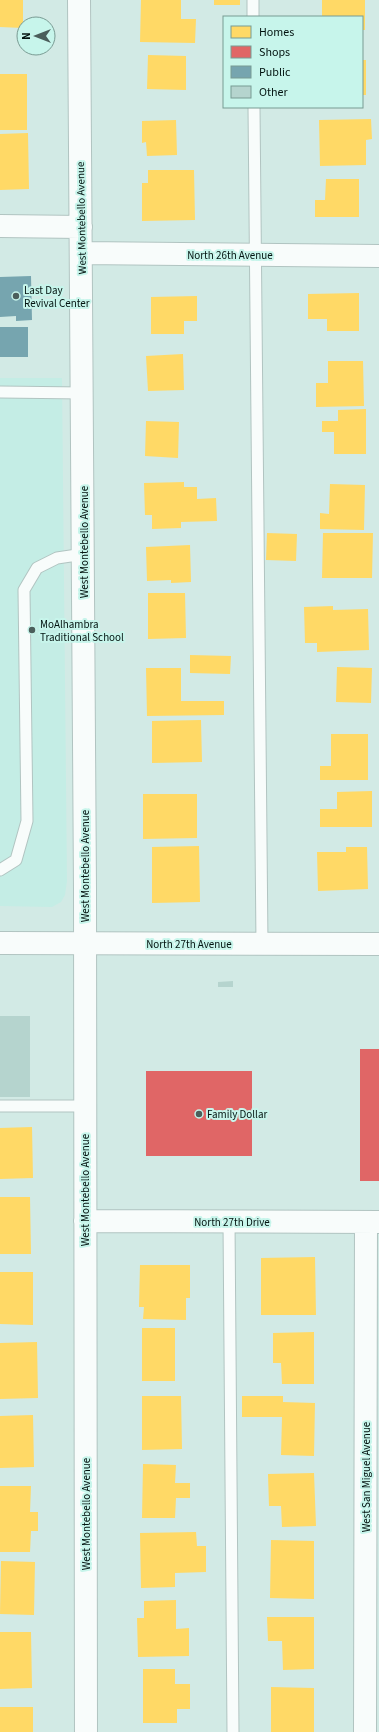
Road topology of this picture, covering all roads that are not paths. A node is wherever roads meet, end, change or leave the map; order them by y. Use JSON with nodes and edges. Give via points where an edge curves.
{"nodes":[{"id":1,"x":79,"y":0,"type":"edge"},
{"id":2,"x":253,"y":0,"type":"edge"},
{"id":3,"x":253,"y":16,"type":"edge"},
{"id":4,"x":254,"y":108,"type":"edge"},
{"id":5,"x":0,"y":226,"type":"edge"},
{"id":6,"x":81,"y":227,"type":"junction"},
{"id":7,"x":82,"y":254,"type":"junction"},
{"id":8,"x":256,"y":255,"type":"junction"},
{"id":9,"x":379,"y":256,"type":"edge"},
{"id":10,"x":0,"y":392,"type":"edge"},
{"id":11,"x":83,"y":393,"type":"junction"},
{"id":12,"x":84,"y":554,"type":"junction"},
{"id":13,"x":0,"y":870,"type":"edge"},
{"id":14,"x":0,"y":943,"type":"edge"},
{"id":15,"x":262,"y":944,"type":"junction"},
{"id":16,"x":379,"y":944,"type":"edge"},
{"id":17,"x":85,"y":945,"type":"junction"},
{"id":18,"x":0,"y":1106,"type":"edge"},
{"id":19,"x":86,"y":1106,"type":"junction"},
{"id":20,"x":85,"y":1221,"type":"junction"},
{"id":21,"x":229,"y":1222,"type":"junction"},
{"id":22,"x":373,"y":1222,"type":"edge"},
{"id":23,"x":86,"y":1732,"type":"edge"},
{"id":24,"x":232,"y":1732,"type":"edge"},
{"id":25,"x":366,"y":1732,"type":"edge"}],
"edges":[{"from":1,"to":6,"type":"street","name":"West Montebello Avenue"},
{"from":2,"to":3,"type":"lane"},
{"from":4,"to":8,"type":"lane"},
{"from":5,"to":6,"type":"street"},
{"from":6,"to":7,"type":"street","name":"West Montebello Avenue"},
{"from":7,"to":8,"type":"street","name":"North 26th Avenue"},
{"from":7,"to":11,"type":"street","name":"West Montebello Avenue"},
{"from":8,"to":9,"type":"street","name":"North 26th Avenue"},
{"from":8,"to":15,"type":"lane"},
{"from":10,"to":11,"type":"lane"},
{"from":11,"to":12,"type":"street","name":"West Montebello Avenue"},
{"from":12,"to":13,"type":"lane","via":[[58,558],[37,568],[24,590],[27,822],[16,860]]},
{"from":12,"to":17,"type":"street","name":"West Montebello Avenue"},
{"from":14,"to":17,"type":"street","name":"North 27th Avenue"},
{"from":15,"to":16,"type":"street","name":"North 27th Avenue"},
{"from":15,"to":17,"type":"street","name":"North 27th Avenue"},
{"from":17,"to":19,"type":"street","name":"West Montebello Avenue"},
{"from":18,"to":19,"type":"lane"},
{"from":19,"to":20,"type":"street","name":"West Montebello Avenue"},
{"from":20,"to":21,"type":"street","name":"North 27th Drive"},
{"from":20,"to":23,"type":"street","name":"West Montebello Avenue"},
{"from":21,"to":22,"type":"street","name":"North 27th Drive"},
{"from":21,"to":24,"type":"lane"},
{"from":22,"to":25,"type":"street","name":"West San Miguel Avenue"}]}
